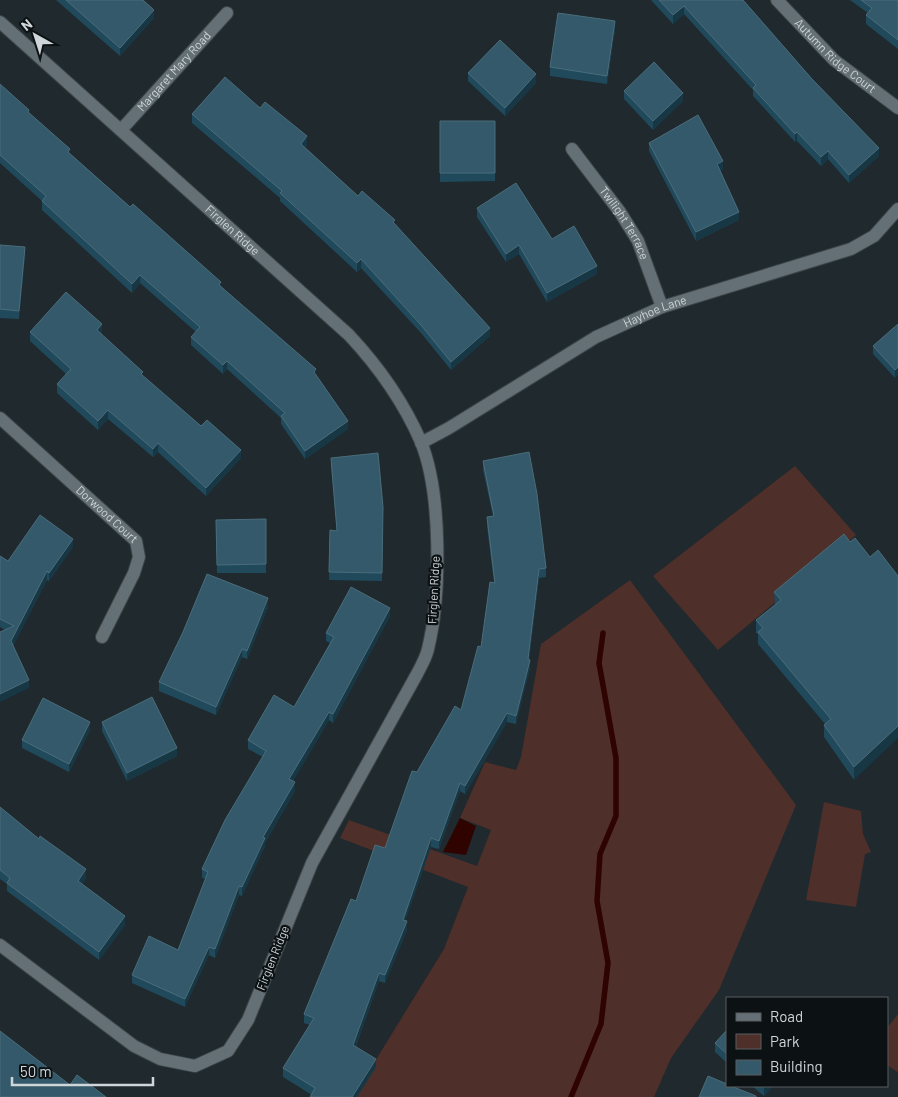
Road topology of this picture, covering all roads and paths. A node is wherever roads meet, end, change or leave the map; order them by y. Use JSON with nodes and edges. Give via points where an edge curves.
{"nodes":[{"id":1,"x":777,"y":0,"type":"edge"},
{"id":2,"x":227,"y":13,"type":"dead end"},
{"id":3,"x":0,"y":22,"type":"edge"},
{"id":4,"x":898,"y":108,"type":"edge"},
{"id":5,"x":121,"y":130,"type":"junction"},
{"id":6,"x":572,"y":149,"type":"dead end"},
{"id":7,"x":898,"y":209,"type":"edge"},
{"id":8,"x":662,"y":307,"type":"junction"},
{"id":9,"x":0,"y":418,"type":"edge"},
{"id":10,"x":421,"y":443,"type":"junction"},
{"id":11,"x":102,"y":637,"type":"dead end"},
{"id":12,"x":0,"y":945,"type":"edge"}],
"edges":[{"from":1,"to":4,"type":"street","name":"Autumn Ridge Court","via":[[834,60]]},
{"from":2,"to":5,"type":"street","name":"Margaret Mary Road"},
{"from":3,"to":5,"type":"street","name":"Firglen Ridge"},
{"from":5,"to":10,"type":"street","name":"Firglen Ridge","via":[[360,347],[385,380]]},
{"from":6,"to":8,"type":"street","name":"Twilight Terrace","via":[[638,241]]},
{"from":7,"to":8,"type":"street","name":"Hayhoe Lane","via":[[874,236],[851,249]]},
{"from":8,"to":10,"type":"street","name":"Hayhoe Lane","via":[[596,337]]},
{"from":9,"to":11,"type":"street","name":"Dorwood Court","via":[[136,541],[139,557],[134,573]]},
{"from":10,"to":12,"type":"street","name":"Firglen Ridge","via":[[436,523],[435,604],[427,652],[418,674],[312,863],[248,1020],[228,1051],[195,1066],[160,1059],[134,1046]]}]}
